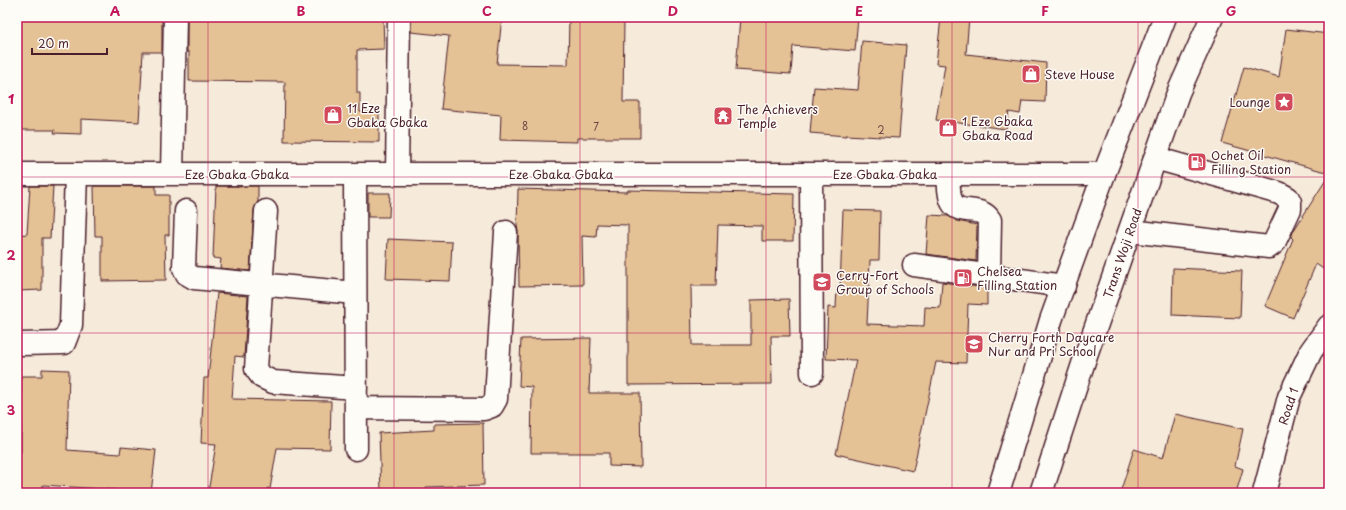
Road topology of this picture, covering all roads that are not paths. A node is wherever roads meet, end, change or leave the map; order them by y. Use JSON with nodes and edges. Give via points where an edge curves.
{"nodes":[{"id":1,"x":174,"y":17,"type":"edge"},
{"id":2,"x":399,"y":17,"type":"edge"},
{"id":3,"x":1166,"y":17,"type":"edge"},
{"id":4,"x":1212,"y":17,"type":"edge"},
{"id":5,"x":1155,"y":158,"type":"junction"},
{"id":6,"x":17,"y":174,"type":"edge"},
{"id":7,"x":76,"y":174,"type":"junction"},
{"id":8,"x":172,"y":174,"type":"junction"},
{"id":9,"x":355,"y":174,"type":"junction"},
{"id":10,"x":397,"y":174,"type":"junction"},
{"id":11,"x":811,"y":174,"type":"junction"},
{"id":12,"x":948,"y":174,"type":"junction"},
{"id":13,"x":1104,"y":174,"type":"junction"},
{"id":14,"x":186,"y":211,"type":"dead end"},
{"id":15,"x":266,"y":211,"type":"dead end"},
{"id":16,"x":1130,"y":231,"type":"junction"},
{"id":17,"x":506,"y":232,"type":"dead end"},
{"id":18,"x":914,"y":265,"type":"dead end"},
{"id":19,"x":989,"y":275,"type":"junction"},
{"id":20,"x":262,"y":285,"type":"junction"},
{"id":21,"x":1064,"y":286,"type":"junction"},
{"id":22,"x":355,"y":292,"type":"junction"},
{"id":23,"x":1329,"y":326,"type":"edge"},
{"id":24,"x":22,"y":344,"type":"dead end"},
{"id":25,"x":812,"y":373,"type":"dead end"},
{"id":26,"x":356,"y":398,"type":"junction"},
{"id":27,"x":356,"y":449,"type":"dead end"},
{"id":28,"x":998,"y":493,"type":"edge"},
{"id":29,"x":1041,"y":493,"type":"edge"},
{"id":30,"x":1264,"y":493,"type":"edge"}],
"edges":[{"from":1,"to":8,"type":"street"},
{"from":2,"to":10,"type":"street"},
{"from":3,"to":13,"type":"street"},
{"from":4,"to":5,"type":"street","name":"Trans Woji Road","via":[[1178,93]]},
{"from":5,"to":16,"type":"street","name":"Trans Woji Road"},
{"from":5,"to":16,"type":"street","via":[[1279,193],[1288,198],[1290,209],[1274,243],[1269,247]]},
{"from":6,"to":7,"type":"street","name":"Eze Gbaka Gbaka"},
{"from":7,"to":8,"type":"street","name":"Eze Gbaka Gbaka"},
{"from":7,"to":24,"type":"street","via":[[71,326],[64,343]]},
{"from":8,"to":9,"type":"street","name":"Eze Gbaka Gbaka"},
{"from":9,"to":10,"type":"street","name":"Eze Gbaka Gbaka"},
{"from":9,"to":22,"type":"street"},
{"from":10,"to":11,"type":"street","name":"Eze Gbaka Gbaka"},
{"from":11,"to":12,"type":"street","name":"Eze Gbaka Gbaka"},
{"from":11,"to":25,"type":"street"},
{"from":12,"to":13,"type":"street","name":"Eze Gbaka Gbaka"},
{"from":12,"to":19,"type":"street","via":[[951,201],[954,206],[983,212],[990,220]]},
{"from":13,"to":21,"type":"street"},
{"from":14,"to":20,"type":"street","via":[[184,268],[187,274],[194,278]]},
{"from":15,"to":20,"type":"street"},
{"from":16,"to":29,"type":"street","name":"Trans Woji Road"},
{"from":17,"to":26,"type":"street","via":[[496,399],[492,406],[484,409]]},
{"from":18,"to":19,"type":"street"},
{"from":19,"to":21,"type":"street"},
{"from":20,"to":22,"type":"street"},
{"from":20,"to":26,"type":"street","via":[[256,369],[262,377],[273,382]]},
{"from":21,"to":28,"type":"street","via":[[1051,320]]},
{"from":22,"to":26,"type":"street"},
{"from":23,"to":30,"type":"street","name":"Road 1","via":[[1312,351],[1289,397]]},
{"from":26,"to":27,"type":"street"}]}
